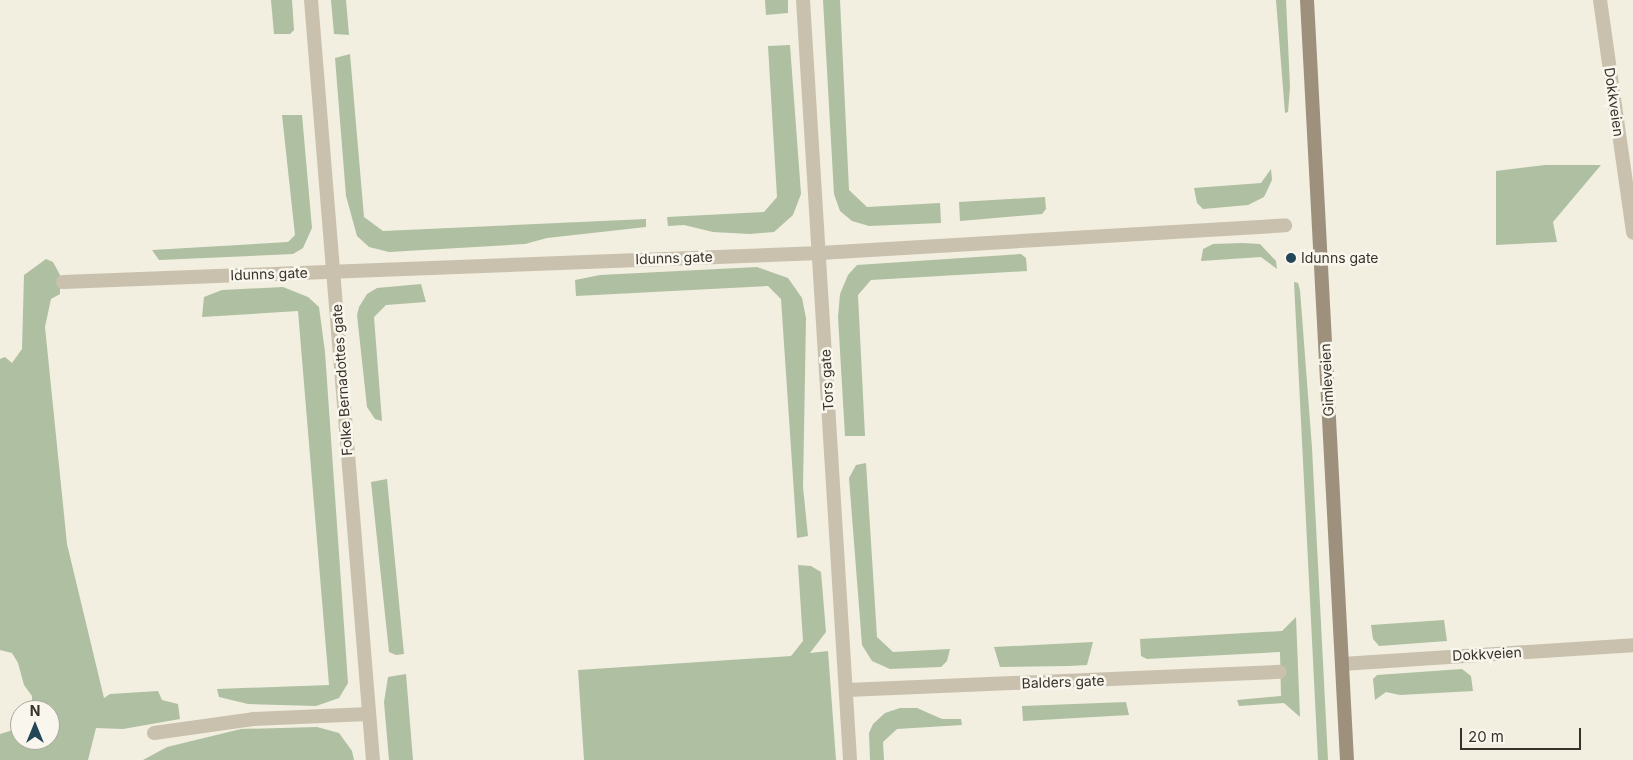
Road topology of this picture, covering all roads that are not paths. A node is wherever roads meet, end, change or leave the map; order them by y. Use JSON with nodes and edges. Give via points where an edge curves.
{"nodes":[{"id":1,"x":311,"y":0,"type":"edge"},
{"id":2,"x":804,"y":0,"type":"edge"},
{"id":3,"x":1307,"y":0,"type":"edge"},
{"id":4,"x":1600,"y":0,"type":"edge"},
{"id":5,"x":1285,"y":226,"type":"dead end"},
{"id":6,"x":1633,"y":233,"type":"edge"},
{"id":7,"x":820,"y":252,"type":"junction"},
{"id":8,"x":334,"y":271,"type":"junction"},
{"id":9,"x":63,"y":282,"type":"dead end"},
{"id":10,"x":1633,"y":645,"type":"edge"},
{"id":11,"x":1342,"y":664,"type":"junction"},
{"id":12,"x":1280,"y":672,"type":"dead end"},
{"id":13,"x":846,"y":690,"type":"junction"},
{"id":14,"x":368,"y":714,"type":"junction"},
{"id":15,"x":154,"y":734,"type":"dead end"},
{"id":16,"x":373,"y":760,"type":"edge"},
{"id":17,"x":850,"y":760,"type":"edge"},
{"id":18,"x":1347,"y":760,"type":"edge"}],
"edges":[{"from":1,"to":8,"type":"street","name":"Folke Bernadottes gate"},
{"from":2,"to":7,"type":"street","name":"Tors gate"},
{"from":3,"to":11,"type":"main road","name":"Gimleveien"},
{"from":4,"to":6,"type":"street","name":"Dokkveien"},
{"from":5,"to":7,"type":"street","name":"Idunns gate"},
{"from":7,"to":8,"type":"street","name":"Idunns gate"},
{"from":7,"to":13,"type":"street","name":"Tors gate"},
{"from":8,"to":9,"type":"street","name":"Idunns gate"},
{"from":8,"to":14,"type":"street","name":"Folke Bernadottes gate"},
{"from":10,"to":11,"type":"street","name":"Dokkveien"},
{"from":11,"to":18,"type":"main road","name":"Gimleveien"},
{"from":12,"to":13,"type":"street","name":"Balders gate"},
{"from":13,"to":17,"type":"street","name":"Tors gate"},
{"from":14,"to":15,"type":"street","via":[[253,719]]},
{"from":14,"to":16,"type":"street","name":"Folke Bernadottes gate"}]}
